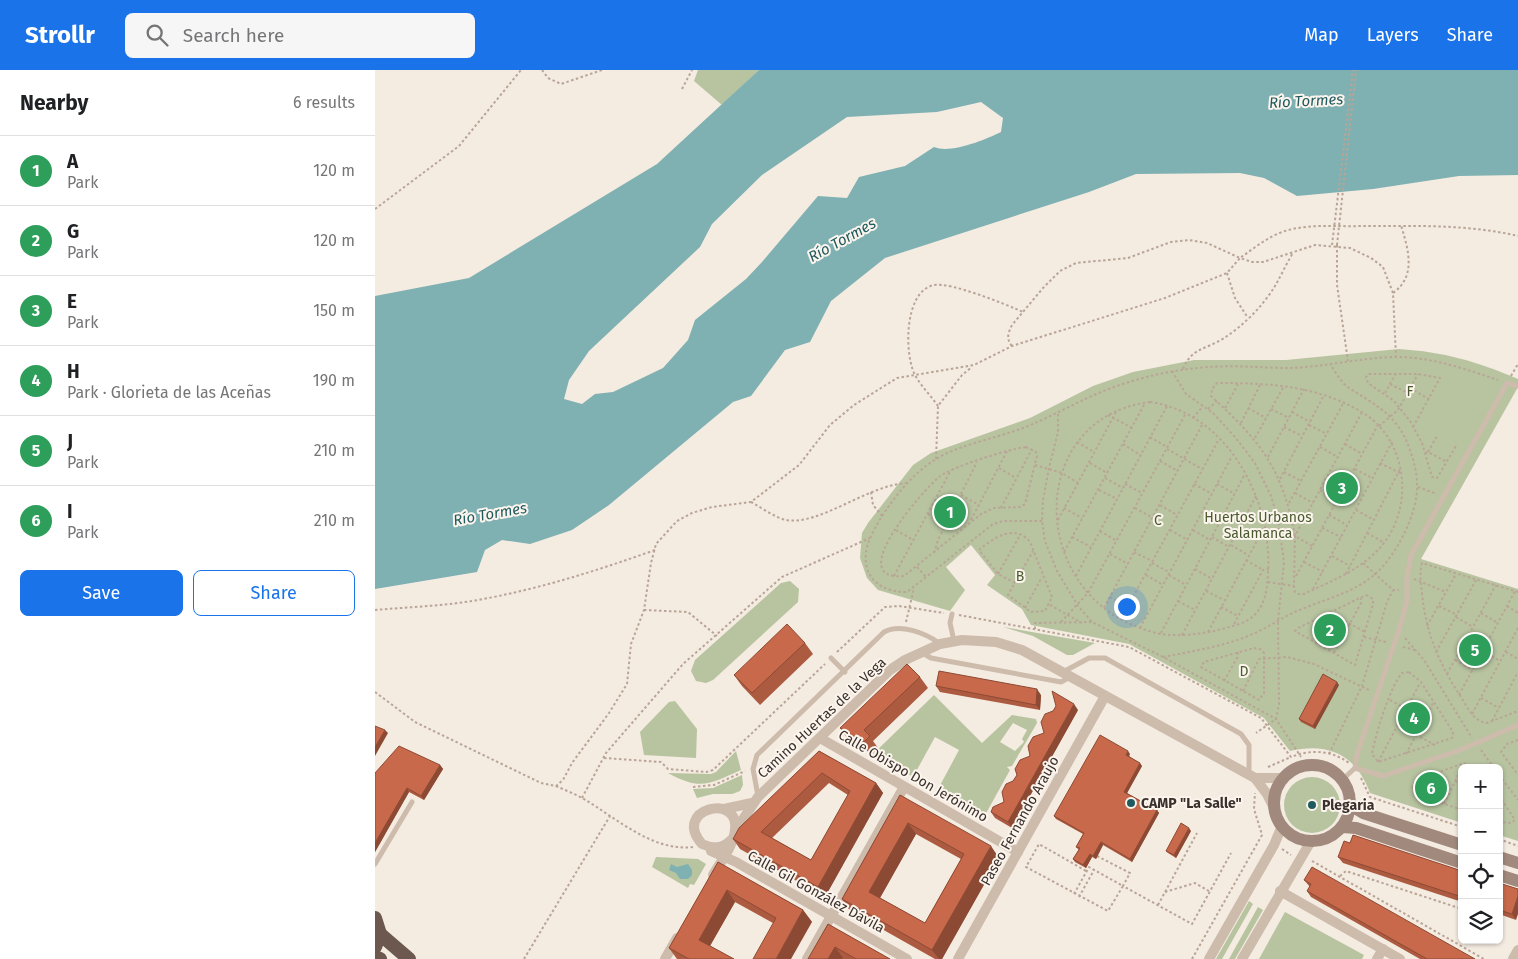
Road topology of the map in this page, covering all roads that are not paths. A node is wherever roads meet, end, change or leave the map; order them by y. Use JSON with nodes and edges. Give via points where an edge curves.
{"nodes":[{"id":1,"x":1518,"y":386,"type":"edge"},
{"id":2,"x":952,"y":614,"type":"dead end"},
{"id":3,"x":954,"y":641,"type":"junction"},
{"id":4,"x":940,"y":644,"type":"junction"},
{"id":5,"x":920,"y":651,"type":"junction"},
{"id":6,"x":831,"y":658,"type":"dead end"},
{"id":7,"x":845,"y":672,"type":"junction"},
{"id":8,"x":1067,"y":674,"type":"junction"},
{"id":9,"x":1105,"y":696,"type":"junction"},
{"id":10,"x":1518,"y":725,"type":"edge"},
{"id":11,"x":820,"y":738,"type":"junction"},
{"id":12,"x":1355,"y":768,"type":"junction"},
{"id":13,"x":1252,"y":777,"type":"junction"},
{"id":14,"x":1284,"y":778,"type":"junction"},
{"id":15,"x":1342,"y":780,"type":"junction"},
{"id":16,"x":904,"y":787,"type":"junction"},
{"id":17,"x":755,"y":800,"type":"junction"},
{"id":18,"x":412,"y":802,"type":"dead end"},
{"id":19,"x":1350,"y":805,"type":"junction"},
{"id":20,"x":724,"y":809,"type":"junction"},
{"id":21,"x":1275,"y":810,"type":"junction"},
{"id":22,"x":1282,"y":826,"type":"junction"},
{"id":23,"x":1342,"y":827,"type":"junction"},
{"id":24,"x":733,"y":835,"type":"junction"},
{"id":25,"x":1311,"y":841,"type":"junction"},
{"id":26,"x":1458,"y":844,"type":"edge"},
{"id":27,"x":706,"y":847,"type":"junction"},
{"id":28,"x":1018,"y":852,"type":"junction"},
{"id":29,"x":725,"y":857,"type":"junction"},
{"id":30,"x":1503,"y":858,"type":"edge"},
{"id":31,"x":1458,"y":862,"type":"edge"},
{"id":32,"x":1518,"y":863,"type":"edge"},
{"id":33,"x":375,"y":864,"type":"edge"},
{"id":34,"x":714,"y":872,"type":"junction"},
{"id":35,"x":1503,"y":876,"type":"edge"},
{"id":36,"x":1518,"y":881,"type":"edge"},
{"id":37,"x":707,"y":884,"type":"edge"},
{"id":38,"x":1280,"y":891,"type":"junction"},
{"id":39,"x":831,"y":916,"type":"junction"},
{"id":40,"x":375,"y":918,"type":"edge"},
{"id":41,"x":685,"y":924,"type":"edge"},
{"id":42,"x":378,"y":940,"type":"edge"},
{"id":43,"x":1383,"y":949,"type":"junction"},
{"id":44,"x":1518,"y":950,"type":"edge"},
{"id":45,"x":375,"y":957,"type":"edge"},
{"id":46,"x":380,"y":959,"type":"edge"},
{"id":47,"x":409,"y":959,"type":"edge"},
{"id":48,"x":665,"y":959,"type":"edge"},
{"id":49,"x":807,"y":959,"type":"edge"},
{"id":50,"x":907,"y":959,"type":"edge"},
{"id":51,"x":958,"y":959,"type":"edge"},
{"id":52,"x":1209,"y":959,"type":"edge"},
{"id":53,"x":1242,"y":959,"type":"edge"},
{"id":54,"x":1377,"y":959,"type":"edge"},
{"id":55,"x":1400,"y":959,"type":"edge"},
{"id":56,"x":1513,"y":959,"type":"edge"}],
"edges":[{"from":1,"to":12,"type":"lane","via":[[1507,383],[1411,555],[1407,601]]},
{"from":2,"to":3,"type":"lane","via":[[950,623]]},
{"from":3,"to":4,"type":"street","name":"Camino Huertas de la Vega"},
{"from":3,"to":8,"type":"street","name":"Camino Huertas de la Vega","via":[[981,640],[1011,646]]},
{"from":4,"to":5,"type":"street","name":"Camino Huertas de la Vega"},
{"from":4,"to":7,"type":"lane","via":[[930,636],[904,629],[889,629]]},
{"from":5,"to":8,"type":"lane","via":[[931,658],[1061,682]]},
{"from":5,"to":11,"type":"street","name":"Camino Huertas de la Vega","via":[[891,670]]},
{"from":6,"to":7,"type":"lane"},
{"from":7,"to":17,"type":"lane","via":[[757,755],[753,769]]},
{"from":8,"to":9,"type":"street","name":"Camino Huertas de la Vega"},
{"from":8,"to":13,"type":"lane","via":[[1089,658],[1105,658],[1241,734],[1249,745]]},
{"from":9,"to":13,"type":"street","name":"Camino Huertas de la Vega"},
{"from":9,"to":28,"type":"street","name":"Paseo Fernando Araujo"},
{"from":10,"to":12,"type":"lane","via":[[1427,763],[1383,776]]},
{"from":11,"to":16,"type":"street","name":"Calle Obispo Don Jerónimo"},
{"from":11,"to":17,"type":"street","name":"Camino Huertas de la Vega"},
{"from":12,"to":15,"type":"lane"},
{"from":13,"to":14,"type":"street"},
{"from":13,"to":21,"type":"street","via":[[1267,794]]},
{"from":14,"to":15,"type":"main road","via":[[1309,766],[1323,767]]},
{"from":14,"to":21,"type":"main road","via":[[1278,788]]},
{"from":15,"to":19,"type":"main road"},
{"from":16,"to":28,"type":"street","name":"Calle Obispo Don Jerónimo"},
{"from":16,"to":39,"type":"street"},
{"from":17,"to":20,"type":"street"},
{"from":17,"to":24,"type":"street","name":"Camino Huertas de la Vega"},
{"from":18,"to":33,"type":"lane"},
{"from":19,"to":23,"type":"main road"},
{"from":19,"to":26,"type":"main road","via":[[1363,813]]},
{"from":20,"to":24,"type":"street","via":[[733,819]]},
{"from":20,"to":27,"type":"street","via":[[711,808],[700,814],[695,833]]},
{"from":21,"to":22,"type":"main road"},
{"from":22,"to":25,"type":"main road","via":[[1290,834]]},
{"from":22,"to":52,"type":"street"},
{"from":23,"to":25,"type":"main road","via":[[1322,840]]},
{"from":23,"to":31,"type":"main road","via":[[1356,828]]},
{"from":24,"to":27,"type":"street","via":[[721,847]]},
{"from":24,"to":29,"type":"street","name":"Camino Huertas de la Vega"},
{"from":25,"to":38,"type":"street"},
{"from":27,"to":29,"type":"street","name":"Calle Gil González Dávila"},
{"from":27,"to":34,"type":"street","via":[[715,864]]},
{"from":28,"to":51,"type":"street","name":"Paseo Fernando Araujo"},
{"from":29,"to":34,"type":"street","name":"Camino Huertas de la Vega"},
{"from":29,"to":39,"type":"street","name":"Calle Gil González Dávila"},
{"from":30,"to":32,"type":"main road"},
{"from":34,"to":37,"type":"street","name":"Camino Huertas de la Vega"},
{"from":35,"to":36,"type":"main road"},
{"from":38,"to":43,"type":"street"},
{"from":38,"to":53,"type":"street"},
{"from":39,"to":49,"type":"street"},
{"from":39,"to":50,"type":"street","name":"Calle Gil González Dávila"},
{"from":40,"to":42,"type":"highway"},
{"from":41,"to":48,"type":"street"},
{"from":42,"to":47,"type":"highway"},
{"from":43,"to":54,"type":"street"},
{"from":43,"to":55,"type":"street"},
{"from":44,"to":56,"type":"street"},
{"from":45,"to":46,"type":"highway"}]}
